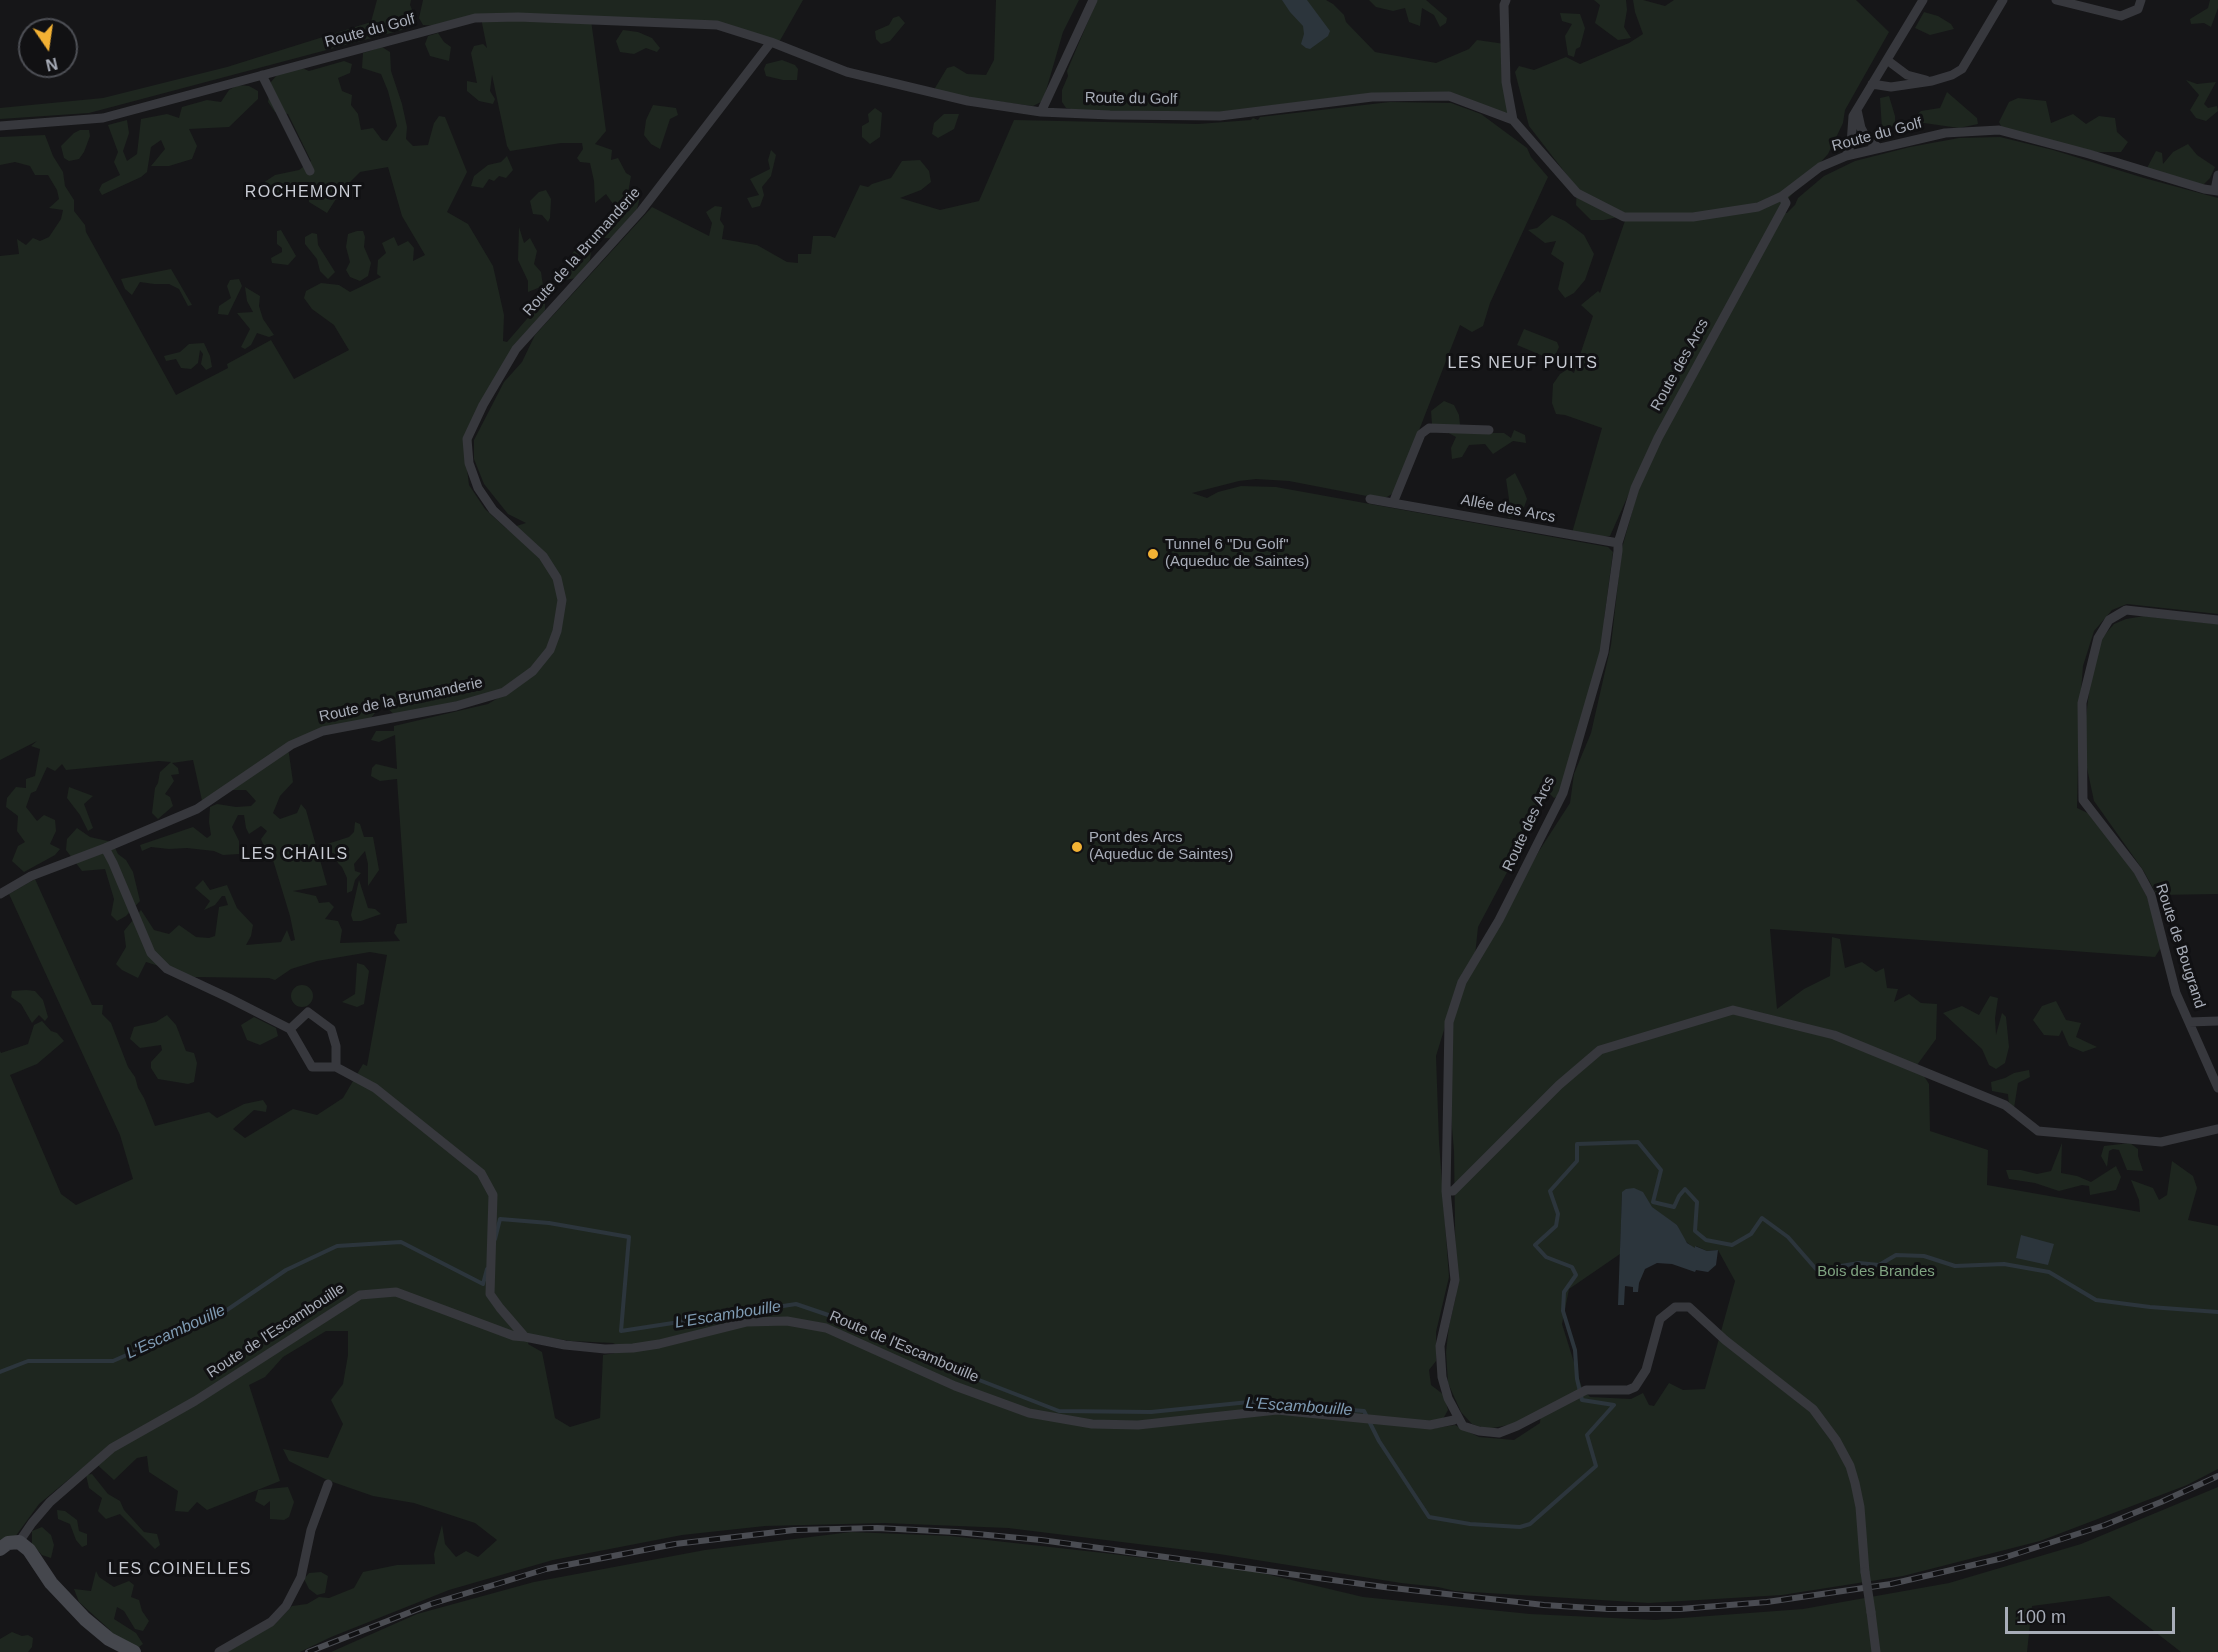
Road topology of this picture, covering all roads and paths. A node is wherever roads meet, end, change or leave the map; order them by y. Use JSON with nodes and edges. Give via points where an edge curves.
{"nodes":[{"id":1,"x":1093,"y":0,"type":"edge"},
{"id":2,"x":1506,"y":0,"type":"edge"},
{"id":3,"x":1923,"y":0,"type":"edge"},
{"id":4,"x":2002,"y":0,"type":"edge"},
{"id":5,"x":2056,"y":0,"type":"edge"},
{"id":6,"x":2141,"y":0,"type":"edge"},
{"id":7,"x":771,"y":42,"type":"junction"},
{"id":8,"x":1887,"y":60,"type":"junction"},
{"id":9,"x":262,"y":75,"type":"junction"},
{"id":10,"x":1932,"y":81,"type":"junction"},
{"id":11,"x":1872,"y":84,"type":"junction"},
{"id":12,"x":1857,"y":110,"type":"junction"},
{"id":13,"x":1041,"y":111,"type":"junction"},
{"id":14,"x":1513,"y":120,"type":"junction"},
{"id":15,"x":0,"y":126,"type":"edge"},
{"id":16,"x":1879,"y":148,"type":"junction"},
{"id":17,"x":1846,"y":156,"type":"junction"},
{"id":18,"x":310,"y":171,"type":"dead end"},
{"id":19,"x":2218,"y":175,"type":"edge"},
{"id":20,"x":2216,"y":190,"type":"edge"},
{"id":21,"x":1782,"y":196,"type":"junction"},
{"id":22,"x":1489,"y":430,"type":"dead end"},
{"id":23,"x":1370,"y":499,"type":"dead end"},
{"id":24,"x":1393,"y":503,"type":"junction"},
{"id":25,"x":1618,"y":543,"type":"junction"},
{"id":26,"x":2218,"y":621,"type":"edge"},
{"id":27,"x":105,"y":848,"type":"junction"},
{"id":28,"x":0,"y":894,"type":"edge"},
{"id":29,"x":2218,"y":1021,"type":"edge"},
{"id":30,"x":2189,"y":1022,"type":"junction"},
{"id":31,"x":290,"y":1029,"type":"junction"},
{"id":32,"x":336,"y":1067,"type":"junction"},
{"id":33,"x":2218,"y":1088,"type":"edge"},
{"id":34,"x":2218,"y":1129,"type":"edge"},
{"id":35,"x":1446,"y":1191,"type":"junction"},
{"id":36,"x":525,"y":1336,"type":"junction"},
{"id":37,"x":1458,"y":1417,"type":"junction"},
{"id":38,"x":328,"y":1484,"type":"dead end"},
{"id":39,"x":19,"y":1542,"type":"junction"},
{"id":40,"x":0,"y":1549,"type":"edge"},
{"id":41,"x":134,"y":1652,"type":"edge"},
{"id":42,"x":219,"y":1652,"type":"edge"},
{"id":43,"x":1876,"y":1652,"type":"edge"}],
"edges":[{"from":1,"to":13,"type":"street"},
{"from":2,"to":14,"type":"street","via":[[1506,82]]},
{"from":3,"to":8,"type":"street"},
{"from":4,"to":10,"type":"street","via":[[1962,69]]},
{"from":5,"to":6,"type":"street","via":[[2121,16],[2138,9]]},
{"from":7,"to":9,"type":"street","name":"Route du Golf","via":[[717,25],[475,18]]},
{"from":7,"to":13,"type":"street","name":"Route du Golf","via":[[848,72],[968,102]]},
{"from":7,"to":27,"type":"street","name":"Route de la Brumanderie","via":[[641,211],[516,349],[467,439],[469,463],[478,488],[493,510],[543,556],[557,578],[562,600],[557,631],[533,671],[504,692],[456,706],[322,731],[291,745],[197,809]]},
{"from":8,"to":10,"type":"street","via":[[1907,75]]},
{"from":8,"to":11,"type":"street"},
{"from":9,"to":15,"type":"street","name":"Route du Golf","via":[[103,118]]},
{"from":9,"to":18,"type":"street"},
{"from":10,"to":11,"type":"street","via":[[1891,87]]},
{"from":11,"to":12,"type":"street"},
{"from":12,"to":16,"type":"street","via":[[1867,139]]},
{"from":12,"to":17,"type":"street"},
{"from":13,"to":14,"type":"street","name":"Route du Golf","via":[[1220,116],[1372,97],[1449,96]]},
{"from":14,"to":21,"type":"street","name":"Route du Golf","via":[[1577,193],[1624,217],[1693,217],[1758,207]]},
{"from":16,"to":17,"type":"street","name":"Route du Golf"},
{"from":16,"to":20,"type":"street","name":"Route du Golf","via":[[1945,133],[1999,130]]},
{"from":17,"to":21,"type":"street","name":"Route du Golf","via":[[1820,168]]},
{"from":19,"to":20,"type":"street"},
{"from":21,"to":25,"type":"street","name":"Route des Arcs","via":[[1786,203],[1658,438],[1635,488]]},
{"from":22,"to":24,"type":"street","via":[[1429,428],[1418,438]]},
{"from":23,"to":24,"type":"street","name":"Allée des Arcs"},
{"from":24,"to":25,"type":"street","name":"Allée des Arcs"},
{"from":25,"to":35,"type":"street","name":"Route des Arcs","via":[[1604,652],[1563,793],[1499,920],[1462,982],[1449,1022]]},
{"from":26,"to":30,"type":"street","name":"Route de Bougrand","via":[[2126,610],[2109,620],[2097,638],[2082,703],[2083,800],[2138,871],[2151,895],[2176,993]]},
{"from":27,"to":28,"type":"street","name":"Route de la Brumanderie","via":[[31,876]]},
{"from":27,"to":31,"type":"street","via":[[151,953],[167,969]]},
{"from":29,"to":30,"type":"street"},
{"from":30,"to":33,"type":"street","name":"Route de Bougrand"},
{"from":31,"to":32,"type":"street","via":[[312,1067]]},
{"from":31,"to":32,"type":"street","via":[[308,1012],[331,1029]]},
{"from":32,"to":36,"type":"street","via":[[375,1088],[481,1173],[493,1195],[490,1294]]},
{"from":34,"to":35,"type":"street","via":[[2161,1142],[2038,1131],[2005,1105],[1834,1035],[1733,1010],[1600,1050],[1559,1085],[1453,1191]]},
{"from":35,"to":37,"type":"street","name":"Route des Arcs","via":[[1455,1280],[1440,1346],[1442,1377]]},
{"from":36,"to":37,"type":"street","name":"Route de l'Escambouille","via":[[565,1345],[633,1348],[747,1322],[787,1321],[826,1328],[955,1386],[1029,1413],[1092,1424],[1138,1425],[1277,1410],[1430,1425]]},
{"from":36,"to":39,"type":"street","name":"Route de l'Escambouille","via":[[514,1336],[396,1292],[360,1295],[195,1401],[112,1448],[50,1502]]},
{"from":37,"to":43,"type":"street","bridge":true,"via":[[1463,1426],[1499,1433],[1586,1390],[1635,1387],[1646,1370],[1660,1319],[1675,1307],[1689,1307],[1813,1409],[1836,1440],[1850,1467],[1860,1507],[1864,1572]]},
{"from":38,"to":42,"type":"street","via":[[311,1530],[301,1577],[286,1606],[271,1622]]},
{"from":39,"to":40,"type":"street"},
{"from":39,"to":41,"type":"street","via":[[79,1613],[109,1639]]}]}
